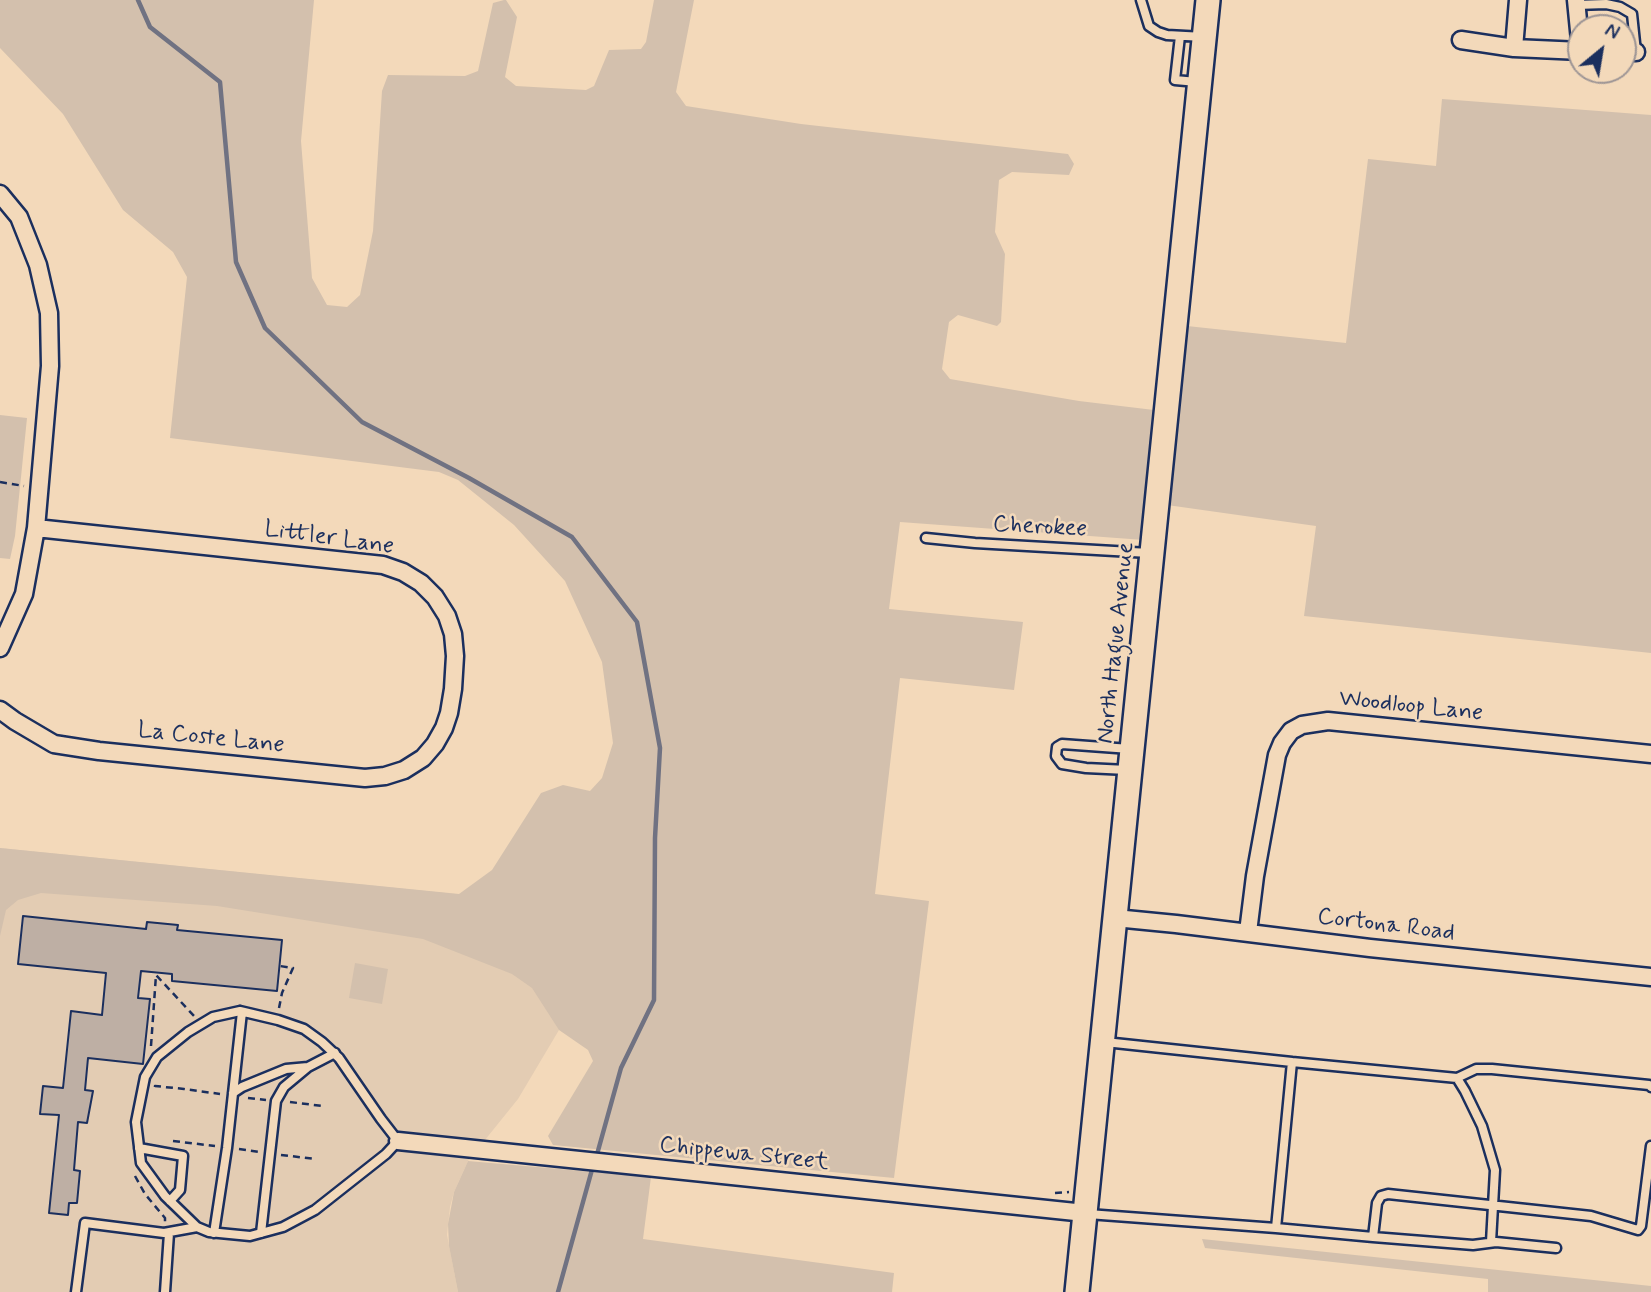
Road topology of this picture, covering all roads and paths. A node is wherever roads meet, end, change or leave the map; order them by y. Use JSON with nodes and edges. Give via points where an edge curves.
{"nodes":[{"id":1,"x":1141,"y":0,"type":"edge"},
{"id":2,"x":1209,"y":0,"type":"edge"},
{"id":3,"x":1518,"y":0,"type":"edge"},
{"id":4,"x":1576,"y":3,"type":"edge"},
{"id":5,"x":1632,"y":14,"type":"edge"},
{"id":6,"x":1181,"y":36,"type":"junction"},
{"id":7,"x":1205,"y":37,"type":"junction"},
{"id":8,"x":1461,"y":40,"type":"dead end"},
{"id":9,"x":1514,"y":48,"type":"junction"},
{"id":10,"x":1200,"y":82,"type":"junction"},
{"id":11,"x":0,"y":194,"type":"edge"},
{"id":12,"x":0,"y":482,"type":"edge"},
{"id":13,"x":39,"y":488,"type":"junction"},
{"id":14,"x":36,"y":528,"type":"junction"},
{"id":15,"x":926,"y":538,"type":"dead end"},
{"id":16,"x":1152,"y":554,"type":"junction"},
{"id":17,"x":0,"y":648,"type":"edge"},
{"id":18,"x":0,"y":710,"type":"edge"},
{"id":19,"x":1651,"y":754,"type":"edge"},
{"id":20,"x":423,"y":758,"type":"joint"},
{"id":21,"x":1131,"y":760,"type":"junction"},
{"id":22,"x":1115,"y":918,"type":"junction"},
{"id":23,"x":1248,"y":932,"type":"junction"},
{"id":24,"x":281,"y":966,"type":"dead end"},
{"id":25,"x":1651,"y":977,"type":"edge"},
{"id":26,"x":242,"y":1012,"type":"junction"},
{"id":27,"x":189,"y":1018,"type":"dead end"},
{"id":28,"x":278,"y":1020,"type":"junction"},
{"id":29,"x":1102,"y":1042,"type":"junction"},
{"id":30,"x":155,"y":1046,"type":"dead end"},
{"id":31,"x":334,"y":1053,"type":"junction"},
{"id":32,"x":1292,"y":1062,"type":"junction"},
{"id":33,"x":308,"y":1068,"type":"junction"},
{"id":34,"x":1457,"y":1079,"type":"junction"},
{"id":35,"x":1651,"y":1087,"type":"edge"},
{"id":36,"x":233,"y":1093,"type":"junction"},
{"id":37,"x":398,"y":1141,"type":"junction"},
{"id":38,"x":1651,"y":1146,"type":"edge"},
{"id":39,"x":139,"y":1148,"type":"junction"},
{"id":40,"x":1087,"y":1189,"type":"junction"},
{"id":41,"x":1046,"y":1194,"type":"dead end"},
{"id":42,"x":170,"y":1201,"type":"junction"},
{"id":43,"x":1494,"y":1205,"type":"junction"},
{"id":44,"x":1085,"y":1213,"type":"junction"},
{"id":45,"x":197,"y":1227,"type":"junction"},
{"id":46,"x":1276,"y":1228,"type":"junction"},
{"id":47,"x":169,"y":1233,"type":"junction"},
{"id":48,"x":214,"y":1233,"type":"junction"},
{"id":49,"x":261,"y":1233,"type":"junction"},
{"id":50,"x":1373,"y":1237,"type":"junction"},
{"id":51,"x":1492,"y":1242,"type":"junction"},
{"id":52,"x":1556,"y":1248,"type":"dead end"},
{"id":53,"x":76,"y":1292,"type":"edge"},
{"id":54,"x":165,"y":1292,"type":"edge"},
{"id":55,"x":1077,"y":1292,"type":"edge"}],
"edges":[{"from":1,"to":6,"type":"lane","via":[[1149,26]]},
{"from":2,"to":7,"type":"main road","name":"North Hague Avenue"},
{"from":3,"to":9,"type":"street"},
{"from":4,"to":5,"type":"lane","via":[[1606,4]]},
{"from":4,"to":9,"type":"street","via":[[1581,51]]},
{"from":6,"to":7,"type":"lane"},
{"from":6,"to":10,"type":"lane","via":[[1175,80]]},
{"from":7,"to":10,"type":"main road","name":"North Hague Avenue"},
{"from":8,"to":9,"type":"street"},
{"from":10,"to":16,"type":"main road","name":"North Hague Avenue"},
{"from":11,"to":13,"type":"street","via":[[19,217],[38,265],[49,313],[50,366]]},
{"from":12,"to":13,"type":"path"},
{"from":13,"to":14,"type":"street"},
{"from":14,"to":17,"type":"street","via":[[24,594]]},
{"from":14,"to":20,"type":"street","name":"Littler Lane","via":[[383,565],[403,572],[435,597],[453,634],[453,689],[444,728]]},
{"from":15,"to":16,"type":"lane","name":"Cherokee"},
{"from":16,"to":21,"type":"main road","name":"North Hague Avenue"},
{"from":18,"to":20,"type":"street","name":"La Coste Lane","via":[[54,744],[99,751],[365,778],[404,770]]},
{"from":19,"to":23,"type":"street","name":"Woodloop Lane","via":[[1328,720],[1302,725],[1291,731],[1277,755]]},
{"from":21,"to":21,"type":"lane","via":[[1062,744],[1057,747],[1062,764],[1086,768]]},
{"from":21,"to":22,"type":"main road","name":"North Hague Avenue"},
{"from":22,"to":23,"type":"street","name":"Cortona Road"},
{"from":22,"to":29,"type":"main road","name":"North Hague Avenue"},
{"from":23,"to":25,"type":"street","name":"Cortona Road"},
{"from":24,"to":28,"type":"path","via":[[293,968],[282,993]]},
{"from":26,"to":28,"type":"lane"},
{"from":26,"to":36,"type":"lane"},
{"from":26,"to":39,"type":"lane","via":[[213,1017],[157,1057],[144,1080],[136,1122]]},
{"from":27,"to":30,"type":"path","via":[[195,1017],[156,975],[150,1053]]},
{"from":28,"to":31,"type":"lane","via":[[304,1029]]},
{"from":29,"to":32,"type":"lane"},
{"from":29,"to":40,"type":"main road","name":"North Hague Avenue"},
{"from":31,"to":33,"type":"lane"},
{"from":31,"to":37,"type":"lane"},
{"from":32,"to":34,"type":"lane"},
{"from":32,"to":46,"type":"lane"},
{"from":33,"to":36,"type":"lane","via":[[286,1069]]},
{"from":33,"to":49,"type":"lane","via":[[284,1087],[276,1101]]},
{"from":34,"to":35,"type":"lane","via":[[1484,1069]]},
{"from":34,"to":43,"type":"lane","via":[[1482,1126],[1494,1170]]},
{"from":36,"to":48,"type":"lane"},
{"from":37,"to":44,"type":"street","name":"Chippewa Street"},
{"from":37,"to":49,"type":"lane","via":[[315,1210]]},
{"from":38,"to":43,"type":"lane","via":[[1638,1230],[1591,1216]]},
{"from":39,"to":42,"type":"lane","via":[[141,1163]]},
{"from":39,"to":42,"type":"lane","via":[[184,1156],[180,1190]]},
{"from":40,"to":41,"type":"path"},
{"from":40,"to":44,"type":"main road","name":"North Hague Avenue"},
{"from":42,"to":45,"type":"lane"},
{"from":43,"to":50,"type":"lane","via":[[1388,1194],[1377,1203]]},
{"from":43,"to":51,"type":"lane"},
{"from":44,"to":46,"type":"lane"},
{"from":44,"to":55,"type":"main road","name":"North Hague Avenue"},
{"from":45,"to":47,"type":"lane"},
{"from":45,"to":48,"type":"lane"},
{"from":46,"to":50,"type":"lane"},
{"from":47,"to":53,"type":"lane","via":[[85,1223]]},
{"from":47,"to":54,"type":"lane"},
{"from":48,"to":49,"type":"lane"},
{"from":50,"to":51,"type":"lane","via":[[1473,1245]]},
{"from":51,"to":52,"type":"lane"}]}
